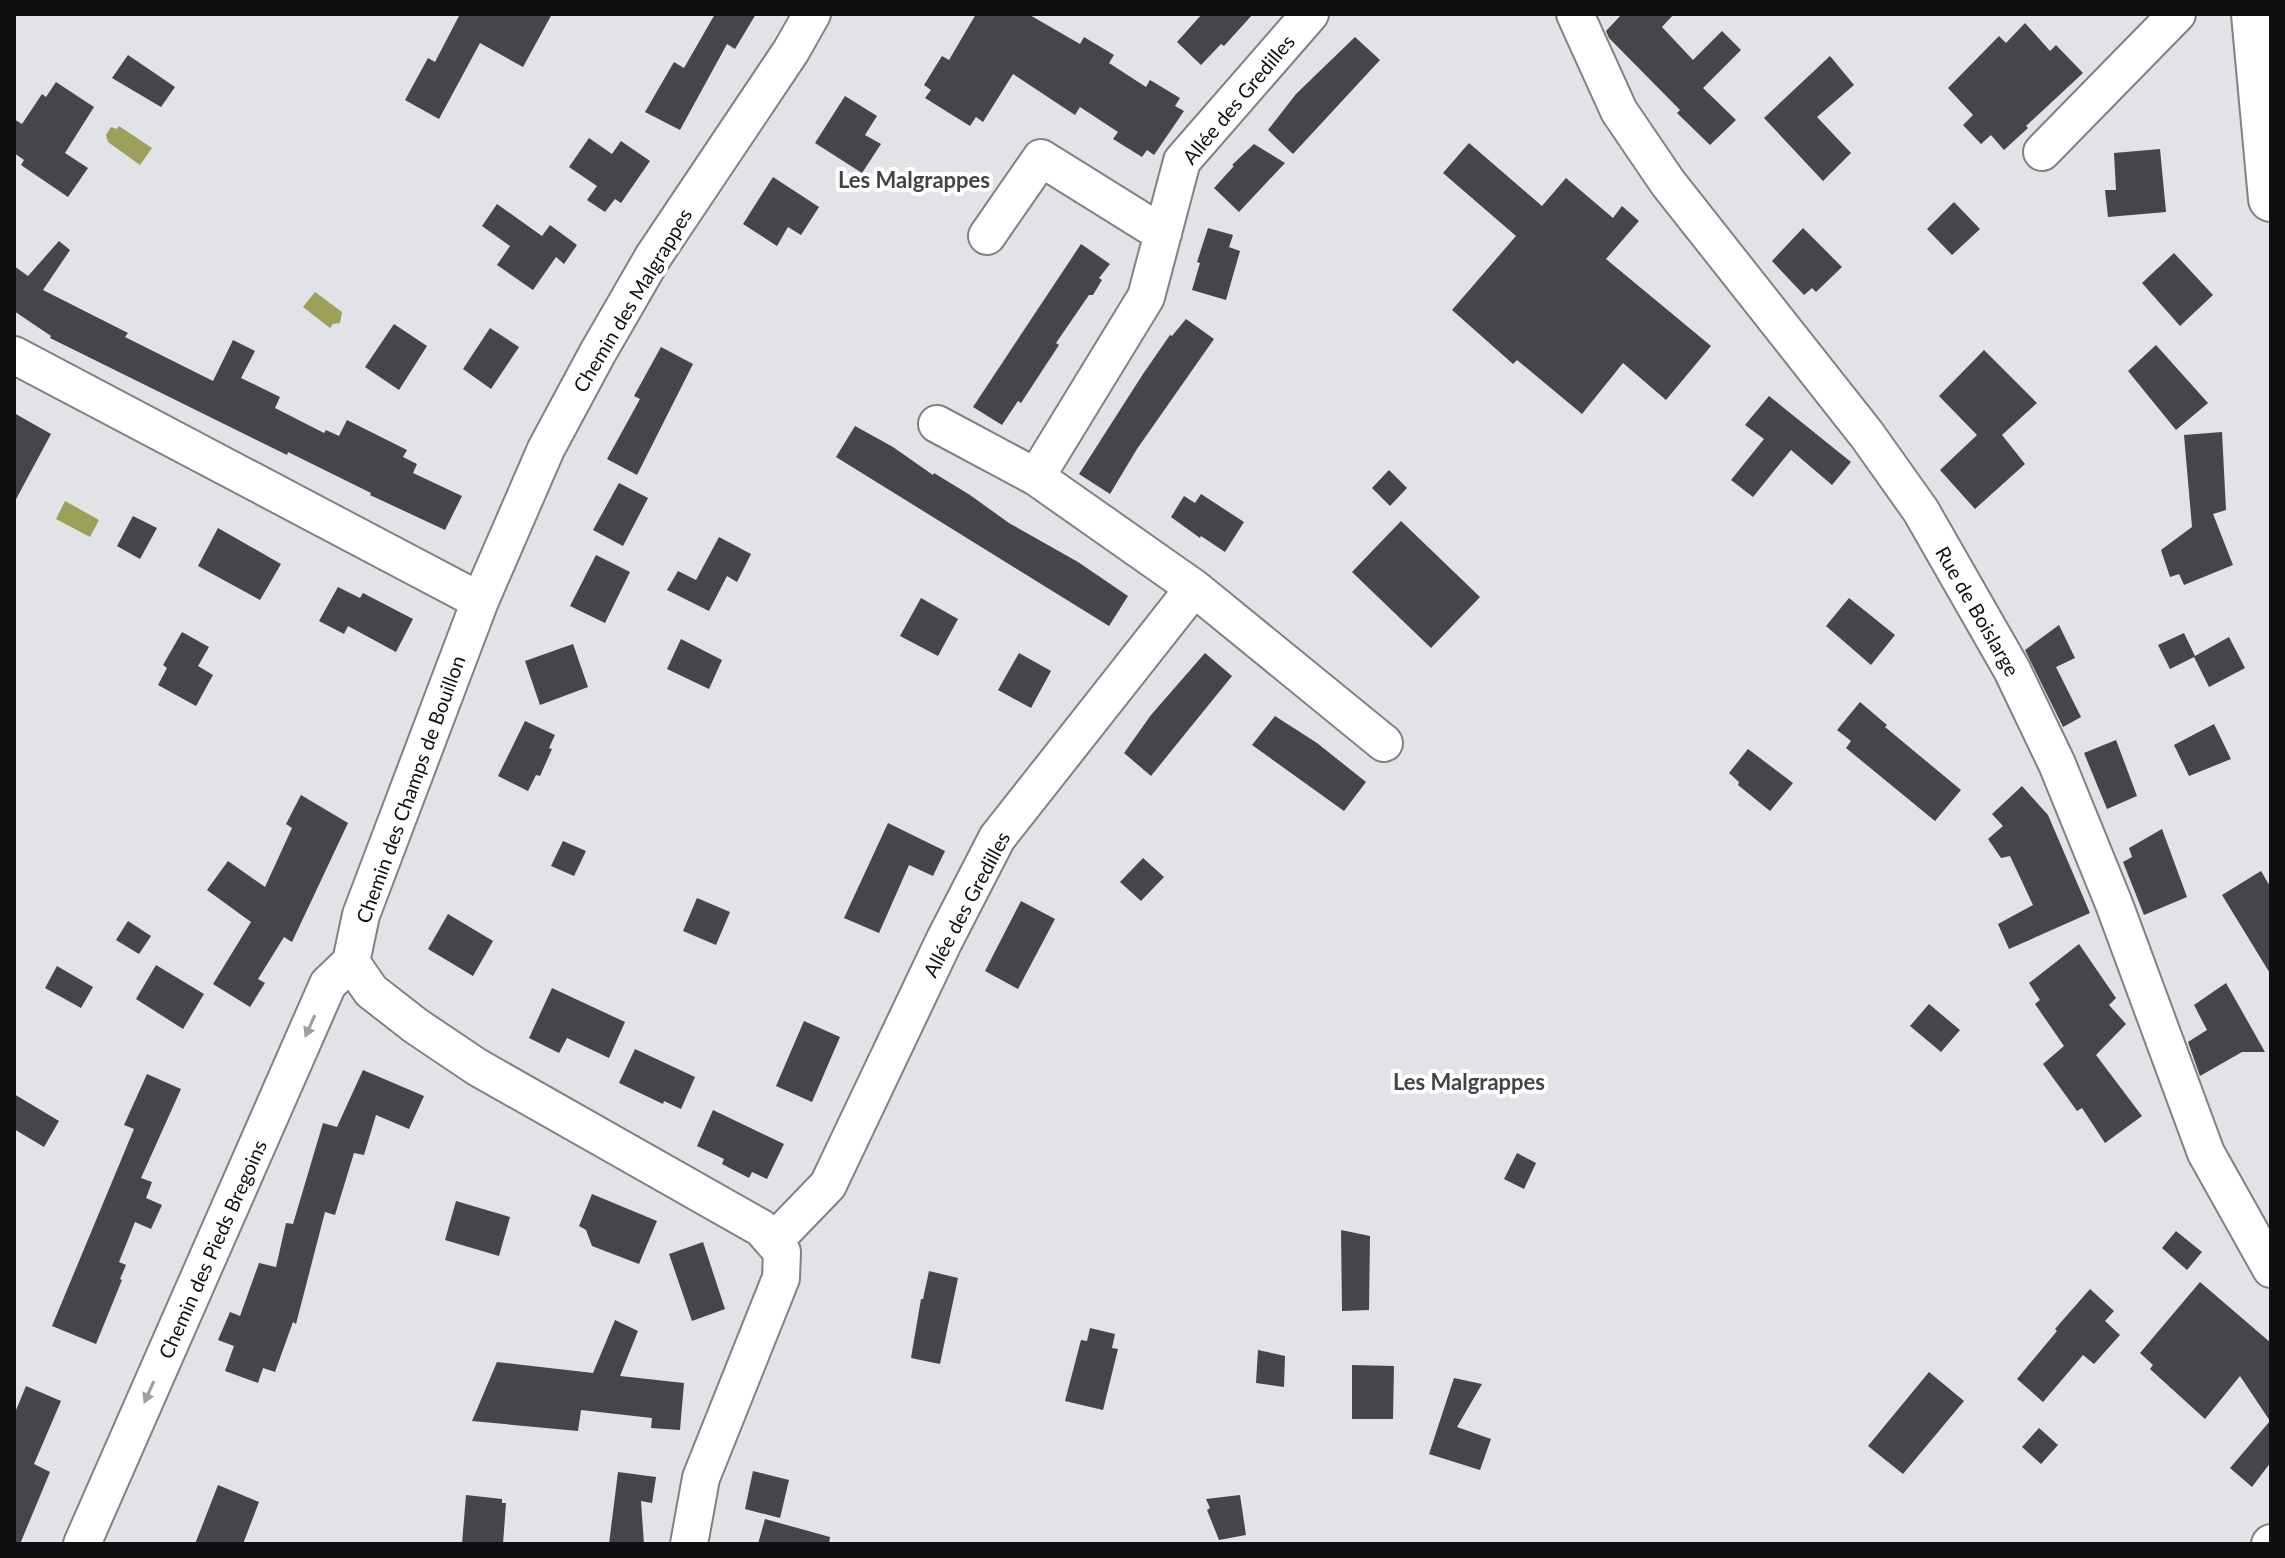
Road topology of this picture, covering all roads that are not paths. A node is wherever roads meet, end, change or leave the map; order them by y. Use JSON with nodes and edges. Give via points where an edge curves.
{"nodes":[{"id":1,"x":812,"y":14,"type":"edge"},
{"id":2,"x":1310,"y":14,"type":"edge"},
{"id":3,"x":1575,"y":14,"type":"edge"},
{"id":4,"x":2177,"y":14,"type":"edge"},
{"id":5,"x":2254,"y":14,"type":"edge"},
{"id":6,"x":2042,"y":152,"type":"dead end"},
{"id":7,"x":2271,"y":199,"type":"edge"},
{"id":8,"x":1163,"y":234,"type":"junction"},
{"id":9,"x":987,"y":236,"type":"dead end"},
{"id":10,"x":14,"y":355,"type":"edge"},
{"id":11,"x":937,"y":424,"type":"dead end"},
{"id":12,"x":1036,"y":477,"type":"junction"},
{"id":13,"x":1194,"y":588,"type":"junction"},
{"id":14,"x":480,"y":601,"type":"junction"},
{"id":15,"x":1384,"y":743,"type":"dead end"},
{"id":16,"x":351,"y":962,"type":"junction"},
{"id":17,"x":774,"y":1241,"type":"junction"},
{"id":18,"x":2271,"y":1269,"type":"edge"},
{"id":19,"x":82,"y":1544,"type":"edge"},
{"id":20,"x":689,"y":1544,"type":"edge"}],
"edges":[{"from":1,"to":14,"type":"street","name":"Chemin des Malgrappes","via":[[653,257],[597,354],[546,449]]},
{"from":2,"to":8,"type":"street","name":"Allée des Gredilles","via":[[1182,161]]},
{"from":3,"to":18,"type":"street","name":"Rue de Boislarge","via":[[1619,111],[1668,183],[1912,499],[2012,670],[2114,904],[2206,1153]]},
{"from":4,"to":6,"type":"street"},
{"from":5,"to":7,"type":"main road"},
{"from":8,"to":9,"type":"street","via":[[1041,158]]},
{"from":8,"to":12,"type":"street","name":"Allée des Gredilles","via":[[1146,297]]},
{"from":10,"to":14,"type":"street"},
{"from":11,"to":12,"type":"street"},
{"from":12,"to":13,"type":"street"},
{"from":13,"to":15,"type":"street"},
{"from":13,"to":17,"type":"street","name":"Allée des Gredilles","via":[[997,838],[828,1185]]},
{"from":14,"to":16,"type":"street","name":"Chemin des Champs de Bouillon","via":[[361,915]]},
{"from":16,"to":17,"type":"street","via":[[371,991],[477,1067],[761,1228]]},
{"from":16,"to":19,"type":"street","name":"Chemin des Pieds Bregoins","one_way":true,"via":[[328,984]]},
{"from":17,"to":20,"type":"street","via":[[782,1252],[781,1278],[701,1478]]}]}
